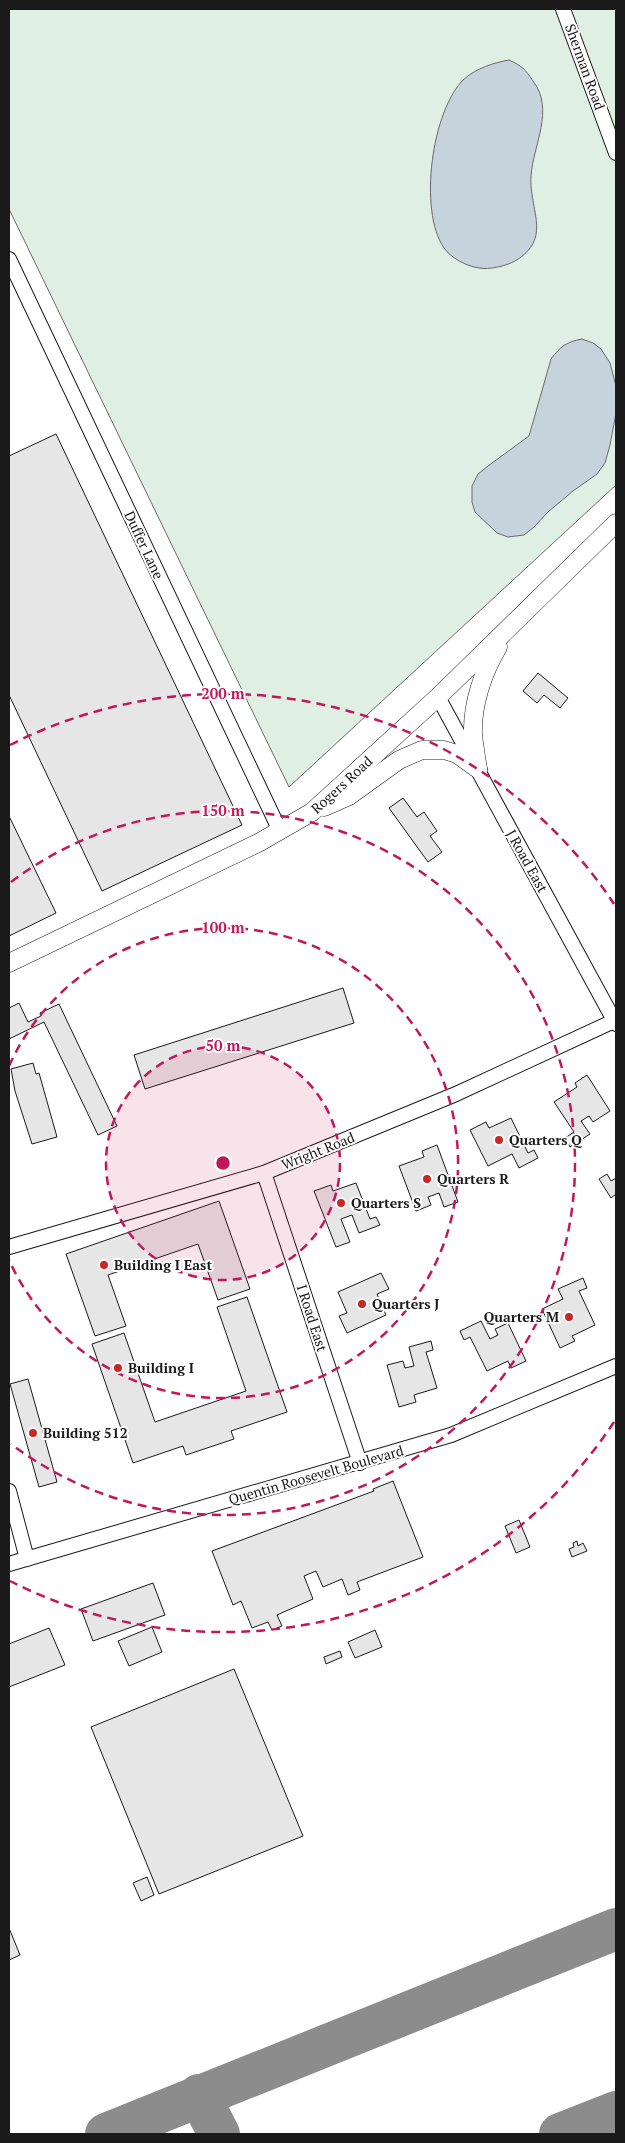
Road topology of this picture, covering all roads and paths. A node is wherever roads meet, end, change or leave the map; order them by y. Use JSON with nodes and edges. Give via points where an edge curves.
{"nodes":[{"id":1,"x":563,"y":9,"type":"edge"},
{"id":2,"x":616,"y":153,"type":"edge"},
{"id":3,"x":9,"y":259,"type":"edge"},
{"id":4,"x":616,"y":523,"type":"edge"},
{"id":5,"x":511,"y":626,"type":"junction"},
{"id":6,"x":438,"y":697,"type":"junction"},
{"id":7,"x":478,"y":769,"type":"junction"},
{"id":8,"x":312,"y":812,"type":"junction"},
{"id":9,"x":280,"y":831,"type":"junction"},
{"id":10,"x":9,"y":963,"type":"edge"},
{"id":11,"x":615,"y":1023,"type":"edge"},
{"id":12,"x":264,"y":1173,"type":"junction"},
{"id":13,"x":9,"y":1246,"type":"edge"},
{"id":14,"x":616,"y":1366,"type":"edge"},
{"id":15,"x":360,"y":1463,"type":"junction"},
{"id":16,"x":9,"y":1491,"type":"edge"},
{"id":17,"x":27,"y":1559,"type":"junction"},
{"id":18,"x":9,"y":1564,"type":"edge"}],
"edges":[{"from":1,"to":2,"type":"street","name":"Sherman Road"},
{"from":3,"to":9,"type":"street","name":"Duffer Lane"},
{"from":4,"to":5,"type":"street","name":"Rogers Road"},
{"from":5,"to":6,"type":"street","name":"Rogers Road"},
{"from":5,"to":7,"type":"street","via":[[484,672],[473,732]]},
{"from":6,"to":7,"type":"street","name":"J Road East"},
{"from":6,"to":8,"type":"street","name":"Rogers Road"},
{"from":7,"to":8,"type":"street","via":[[458,754],[422,750],[399,760],[350,796]]},
{"from":7,"to":11,"type":"street","name":"J Road East"},
{"from":8,"to":9,"type":"street","name":"Rogers Road"},
{"from":9,"to":10,"type":"street","name":"Rogers Road"},
{"from":11,"to":12,"type":"street","name":"Wright Road","via":[[456,1094]]},
{"from":12,"to":13,"type":"street","name":"Wright Road"},
{"from":12,"to":15,"type":"street","name":"I Road East"},
{"from":14,"to":15,"type":"street","name":"Quentin Roosevelt Boulevard","via":[[451,1435]]},
{"from":15,"to":17,"type":"street","name":"Quentin Roosevelt Boulevard"},
{"from":16,"to":17,"type":"street"},
{"from":17,"to":18,"type":"street","name":"Quentin Roosevelt Boulevard"}]}
